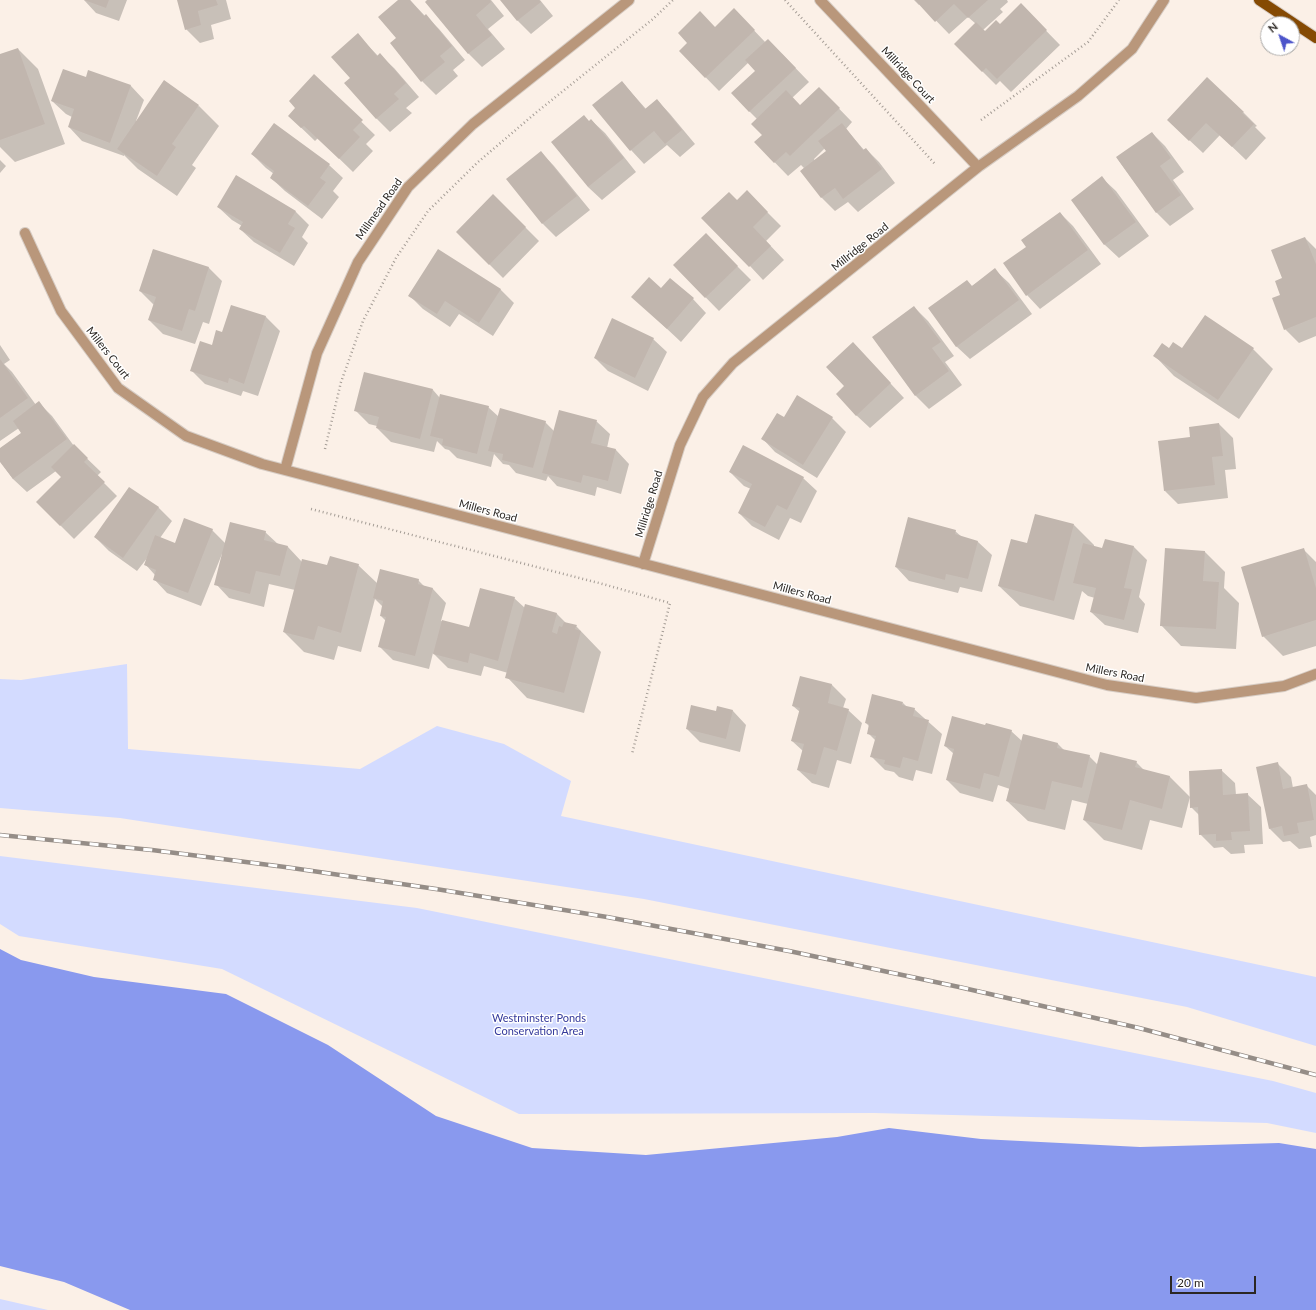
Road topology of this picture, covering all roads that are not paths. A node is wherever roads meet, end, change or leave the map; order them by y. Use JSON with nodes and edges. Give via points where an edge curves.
{"nodes":[{"id":1,"x":629,"y":0,"type":"edge"},
{"id":2,"x":820,"y":0,"type":"edge"},
{"id":3,"x":1164,"y":0,"type":"edge"},
{"id":4,"x":1260,"y":0,"type":"edge"},
{"id":5,"x":1316,"y":38,"type":"edge"},
{"id":6,"x":978,"y":168,"type":"junction"},
{"id":7,"x":24,"y":233,"type":"dead end"},
{"id":8,"x":285,"y":470,"type":"junction"},
{"id":9,"x":643,"y":564,"type":"junction"},
{"id":10,"x":1316,"y":674,"type":"edge"}],
"edges":[{"from":1,"to":8,"type":"street","name":"Millmead Road","via":[[473,124],[408,187],[358,262],[317,353]]},
{"from":2,"to":6,"type":"street","name":"Millridge Court"},
{"from":3,"to":6,"type":"street","name":"Millridge Road","via":[[1132,49],[1078,96]]},
{"from":4,"to":5,"type":"main road"},
{"from":6,"to":9,"type":"street","name":"Millridge Road","via":[[733,363],[703,397],[680,445]]},
{"from":7,"to":8,"type":"street","name":"Millers Court","via":[[61,311],[118,388],[186,436]]},
{"from":8,"to":9,"type":"street","name":"Millers Road"},
{"from":9,"to":10,"type":"street","name":"Millers Road","via":[[1107,685],[1196,698],[1284,686]]}]}
